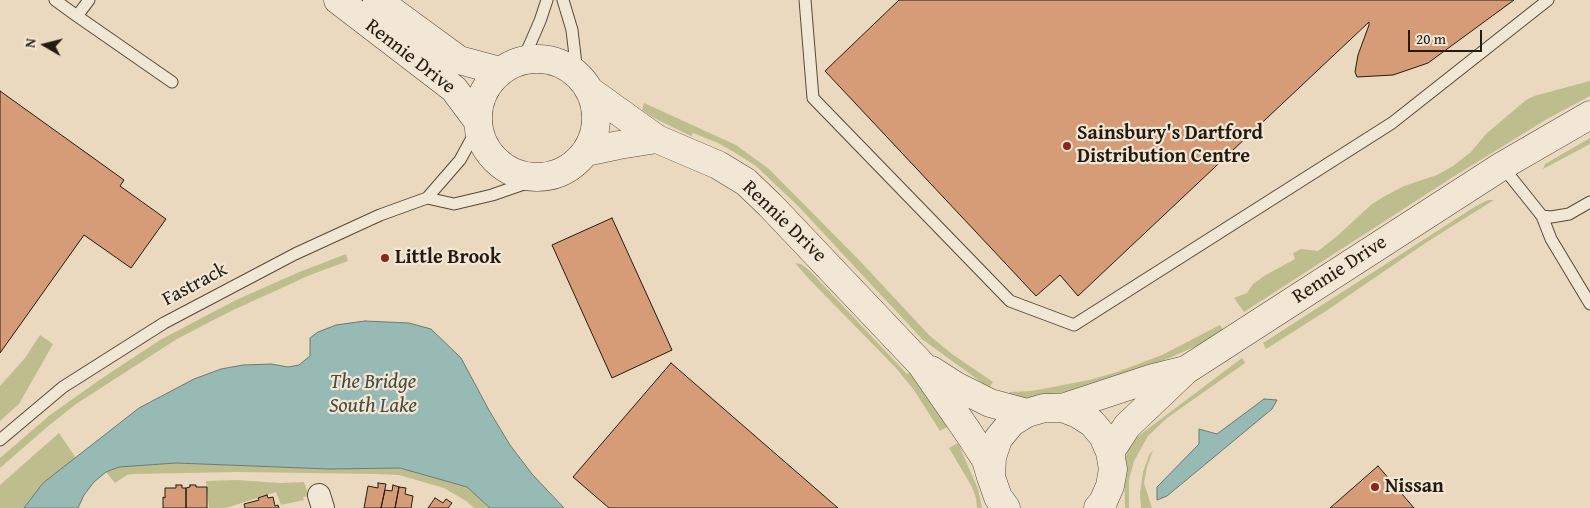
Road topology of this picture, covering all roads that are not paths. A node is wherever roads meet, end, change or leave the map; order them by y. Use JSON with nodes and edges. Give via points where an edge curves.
{"nodes":[{"id":1,"x":55,"y":0,"type":"edge"},
{"id":2,"x":89,"y":0,"type":"edge"},
{"id":3,"x":338,"y":0,"type":"edge"},
{"id":4,"x":377,"y":0,"type":"edge"},
{"id":5,"x":547,"y":0,"type":"edge"},
{"id":6,"x":563,"y":0,"type":"edge"},
{"id":7,"x":805,"y":0,"type":"edge"},
{"id":8,"x":1548,"y":0,"type":"edge"},
{"id":9,"x":77,"y":16,"type":"junction"},
{"id":10,"x":512,"y":66,"type":"junction"},
{"id":11,"x":172,"y":82,"type":"dead end"},
{"id":12,"x":584,"y":82,"type":"junction"},
{"id":13,"x":1590,"y":115,"type":"edge"},
{"id":14,"x":477,"y":124,"type":"junction"},
{"id":15,"x":657,"y":139,"type":"junction"},
{"id":16,"x":586,"y":152,"type":"junction"},
{"id":17,"x":1502,"y":166,"type":"junction"},
{"id":18,"x":541,"y":178,"type":"junction"},
{"id":19,"x":427,"y":198,"type":"junction"},
{"id":20,"x":1590,"y":202,"type":"edge"},
{"id":21,"x":1542,"y":216,"type":"junction"},
{"id":22,"x":1590,"y":304,"type":"edge"},
{"id":23,"x":921,"y":364,"type":"junction"},
{"id":24,"x":1186,"y":370,"type":"junction"},
{"id":25,"x":1062,"y":408,"type":"junction"},
{"id":26,"x":1027,"y":413,"type":"junction"},
{"id":27,"x":0,"y":440,"type":"edge"},
{"id":28,"x":1110,"y":452,"type":"junction"},
{"id":29,"x":991,"y":477,"type":"junction"},
{"id":30,"x":1106,"y":501,"type":"edge"},
{"id":31,"x":1006,"y":508,"type":"edge"}],
"edges":[{"from":1,"to":9,"type":"lane"},
{"from":2,"to":9,"type":"lane"},
{"from":3,"to":14,"type":"street","name":"Rennie Drive","via":[[454,88]]},
{"from":4,"to":10,"type":"street","name":"Rennie Drive","via":[[459,60]]},
{"from":5,"to":10,"type":"lane","via":[[540,21]]},
{"from":6,"to":12,"type":"lane"},
{"from":7,"to":8,"type":"lane","via":[[813,98],[1010,300],[1074,325],[1392,123]]},
{"from":9,"to":11,"type":"lane"},
{"from":10,"to":12,"type":"street","name":"Rennie Drive","via":[[542,58],[560,63]]},
{"from":10,"to":14,"type":"street","name":"Rennie Drive","via":[[484,93]]},
{"from":12,"to":15,"type":"street","name":"Rennie Drive"},
{"from":12,"to":16,"type":"street","name":"Rennie Drive","via":[[596,112],[595,132]]},
{"from":13,"to":17,"type":"street","name":"Rennie Drive"},
{"from":14,"to":18,"type":"street","name":"Rennie Drive","via":[[480,140],[500,165],[515,174]]},
{"from":14,"to":19,"type":"lane","name":"Fastrack","via":[[460,160]]},
{"from":15,"to":16,"type":"street"},
{"from":15,"to":23,"type":"street","name":"Rennie Drive","via":[[718,165],[746,182]]},
{"from":16,"to":18,"type":"street","name":"Rennie Drive","via":[[572,167]]},
{"from":17,"to":21,"type":"lane"},
{"from":17,"to":24,"type":"street","name":"Rennie Drive"},
{"from":18,"to":19,"type":"lane","via":[[454,204]]},
{"from":19,"to":27,"type":"lane","name":"Fastrack","via":[[380,215],[295,254],[164,323],[63,387]]},
{"from":20,"to":21,"type":"lane","via":[[1568,214]]},
{"from":21,"to":22,"type":"lane","via":[[1551,239]]},
{"from":23,"to":26,"type":"street","name":"Rennie Drive","via":[[990,403]]},
{"from":23,"to":29,"type":"street","name":"Rennie Drive","via":[[986,460]]},
{"from":24,"to":25,"type":"street"},
{"from":24,"to":28,"type":"street","name":"Rennie Drive","via":[[1127,426]]},
{"from":25,"to":26,"type":"street","name":"Rennie Drive","via":[[1044,408]]},
{"from":25,"to":28,"type":"street","name":"Rennie Drive","via":[[1092,423]]},
{"from":26,"to":29,"type":"street","name":"Rennie Drive","via":[[1010,423],[998,439],[992,457]]},
{"from":28,"to":30,"type":"street","name":"Rennie Drive","via":[[1112,469]]},
{"from":29,"to":31,"type":"street","name":"Rennie Drive"}]}
